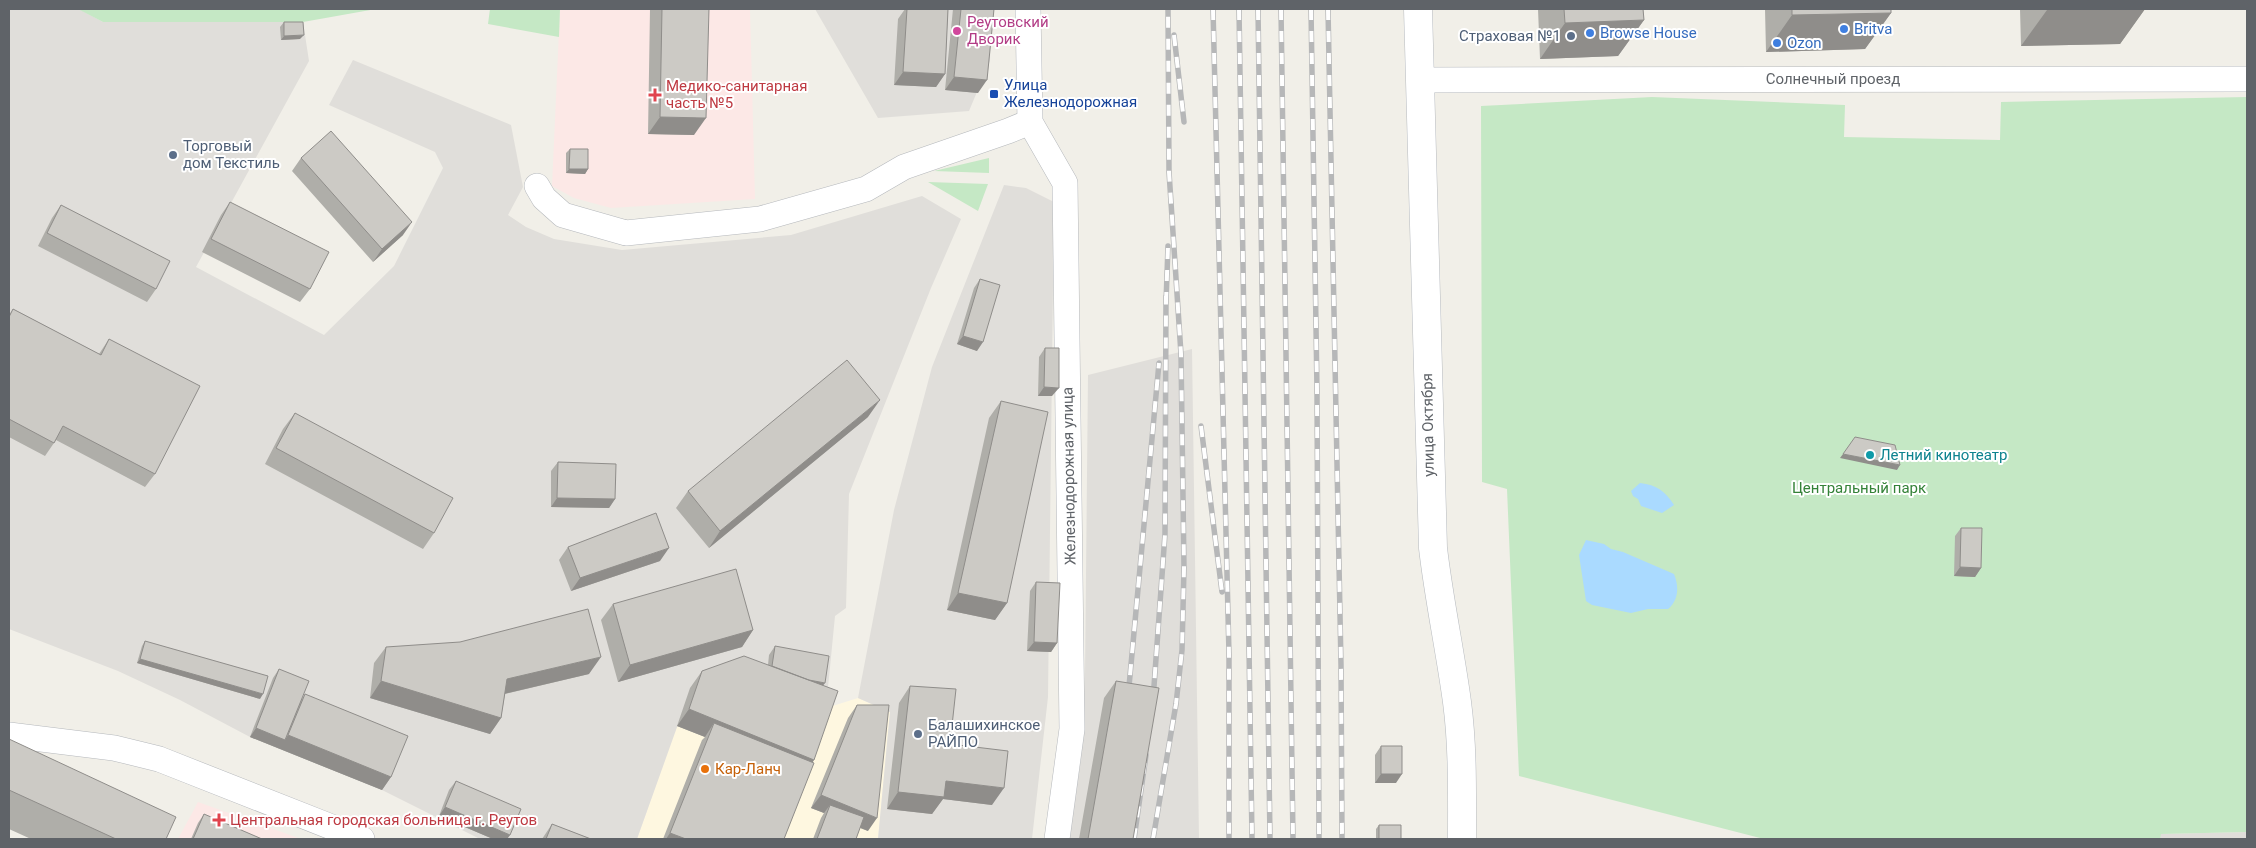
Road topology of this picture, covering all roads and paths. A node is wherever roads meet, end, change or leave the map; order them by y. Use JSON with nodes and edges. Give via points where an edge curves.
{"nodes":[{"id":1,"x":1028,"y":9,"type":"edge"},
{"id":2,"x":1418,"y":9,"type":"edge"},
{"id":3,"x":2247,"y":79,"type":"edge"},
{"id":4,"x":1420,"y":80,"type":"junction"},
{"id":5,"x":1030,"y":122,"type":"junction"},
{"id":6,"x":537,"y":186,"type":"dead end"},
{"id":7,"x":9,"y":735,"type":"edge"},
{"id":8,"x":362,"y":839,"type":"edge"},
{"id":9,"x":1057,"y":839,"type":"edge"},
{"id":10,"x":1462,"y":839,"type":"edge"}],
"edges":[{"from":1,"to":5,"type":"street","name":"Железнодорожная улица"},
{"from":2,"to":4,"type":"street","name":"улица Октября"},
{"from":3,"to":4,"type":"street","name":"Солнечный проезд"},
{"from":4,"to":10,"type":"street","name":"улица Октября","via":[[1433,548],[1457,702]]},
{"from":5,"to":6,"type":"street","via":[[904,167],[866,189],[760,219],[626,233],[563,215],[544,198]]},
{"from":5,"to":9,"type":"street","name":"Железнодорожная улица","via":[[1065,183],[1072,729]]},
{"from":7,"to":8,"type":"street","via":[[114,748],[159,759]]}]}
